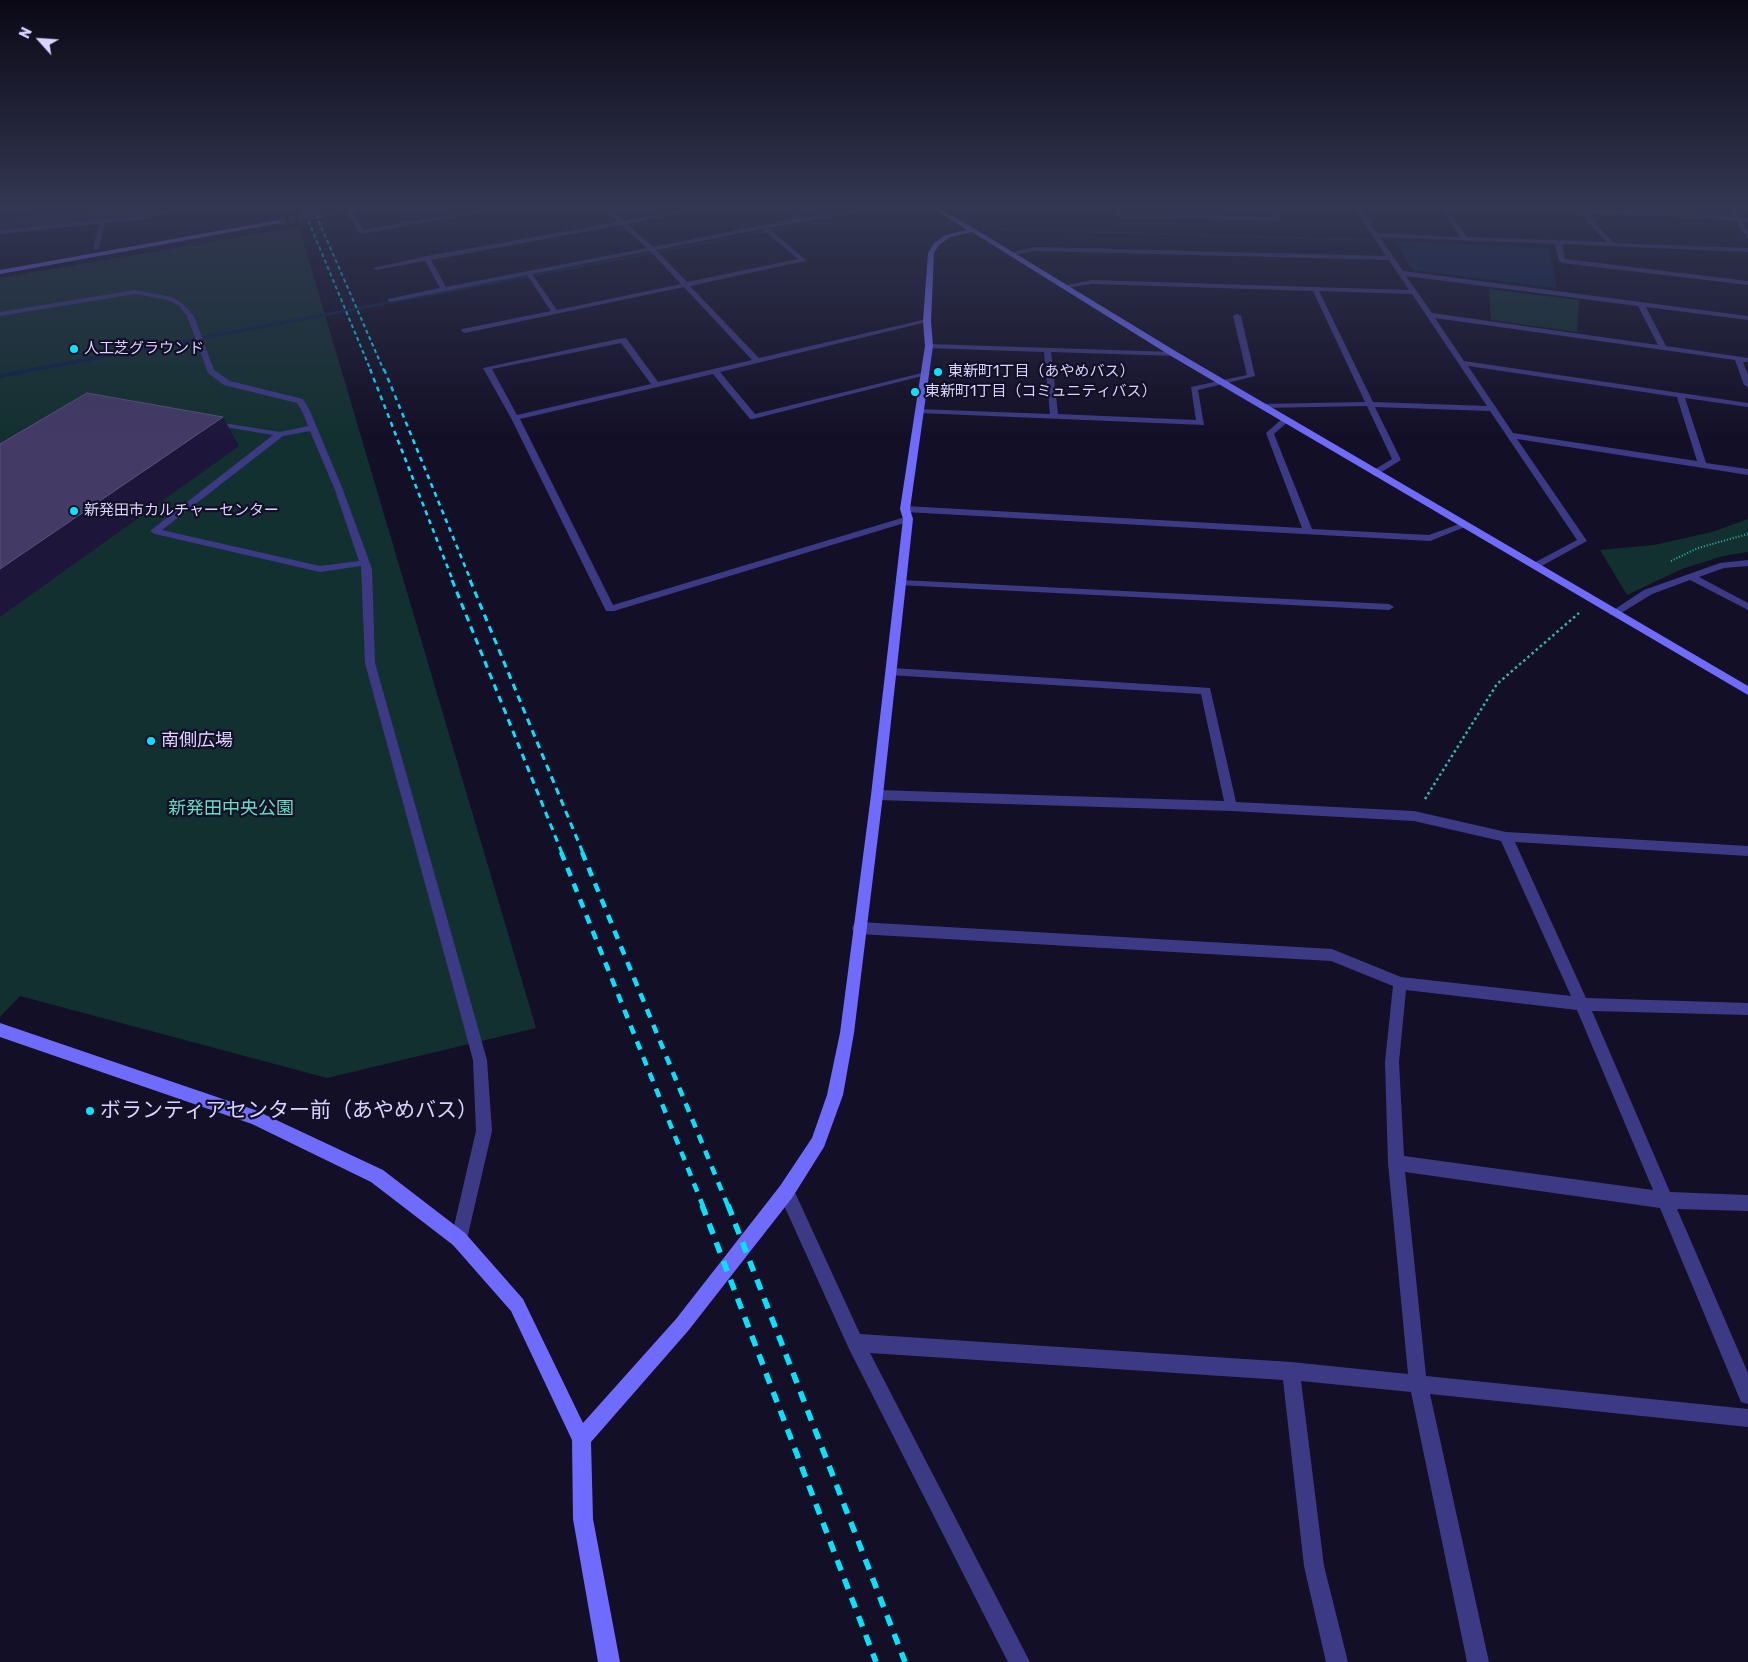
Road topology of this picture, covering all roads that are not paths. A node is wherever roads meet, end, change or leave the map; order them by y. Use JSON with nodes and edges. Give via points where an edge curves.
{"nodes":[{"id":1,"x":442,"y":286,"type":"edge"},
{"id":2,"x":468,"y":286,"type":"edge"},
{"id":3,"x":537,"y":286,"type":"edge"},
{"id":4,"x":679,"y":286,"type":"edge"},
{"id":5,"x":687,"y":286,"type":"edge"},
{"id":6,"x":929,"y":286,"type":"edge"},
{"id":7,"x":1065,"y":286,"type":"joint"},
{"id":8,"x":1068,"y":286,"type":"edge"},
{"id":9,"x":1206,"y":286,"type":"edge"},
{"id":10,"x":1410,"y":286,"type":"edge"},
{"id":11,"x":1499,"y":286,"type":"edge"},
{"id":12,"x":1316,"y":289,"type":"junction"},
{"id":13,"x":444,"y":290,"type":"junction"},
{"id":14,"x":1414,"y":292,"type":"junction"},
{"id":15,"x":390,"y":300,"type":"dead end"},
{"id":16,"x":1642,"y":304,"type":"junction"},
{"id":17,"x":555,"y":312,"type":"junction"},
{"id":18,"x":0,"y":314,"type":"edge"},
{"id":19,"x":1430,"y":315,"type":"junction"},
{"id":20,"x":1237,"y":316,"type":"dead end"},
{"id":21,"x":1748,"y":318,"type":"edge"},
{"id":22,"x":927,"y":321,"type":"junction"},
{"id":23,"x":465,"y":331,"type":"dead end"},
{"id":24,"x":929,"y":346,"type":"junction"},
{"id":25,"x":1663,"y":348,"type":"junction"},
{"id":26,"x":1047,"y":350,"type":"junction"},
{"id":27,"x":1174,"y":354,"type":"junction"},
{"id":28,"x":1738,"y":358,"type":"junction"},
{"id":29,"x":757,"y":360,"type":"junction"},
{"id":30,"x":1748,"y":360,"type":"edge"},
{"id":31,"x":1462,"y":363,"type":"junction"},
{"id":32,"x":714,"y":370,"type":"junction"},
{"id":33,"x":926,"y":374,"type":"junction"},
{"id":34,"x":655,"y":384,"type":"junction"},
{"id":35,"x":1224,"y":384,"type":"junction"},
{"id":36,"x":1748,"y":384,"type":"edge"},
{"id":37,"x":1680,"y":395,"type":"junction"},
{"id":38,"x":1369,"y":404,"type":"junction"},
{"id":39,"x":1748,"y":405,"type":"edge"},
{"id":40,"x":1262,"y":406,"type":"junction"},
{"id":41,"x":1493,"y":409,"type":"junction"},
{"id":42,"x":919,"y":411,"type":"junction"},
{"id":43,"x":1054,"y":417,"type":"junction"},
{"id":44,"x":515,"y":418,"type":"junction"},
{"id":45,"x":1286,"y":420,"type":"junction"},
{"id":46,"x":204,"y":422,"type":"edge"},
{"id":47,"x":313,"y":428,"type":"junction"},
{"id":48,"x":280,"y":434,"type":"junction"},
{"id":49,"x":1510,"y":435,"type":"junction"},
{"id":50,"x":1702,"y":465,"type":"junction"},
{"id":51,"x":1376,"y":472,"type":"junction"},
{"id":52,"x":1748,"y":472,"type":"edge"},
{"id":53,"x":906,"y":514,"type":"junction"},
{"id":54,"x":1465,"y":525,"type":"junction"},
{"id":55,"x":1308,"y":531,"type":"junction"},
{"id":56,"x":364,"y":563,"type":"junction"},
{"id":57,"x":1748,"y":563,"type":"edge"},
{"id":58,"x":1534,"y":566,"type":"junction"},
{"id":59,"x":1691,"y":576,"type":"junction"},
{"id":60,"x":901,"y":583,"type":"junction"},
{"id":61,"x":1389,"y":606,"type":"dead end"},
{"id":62,"x":1748,"y":607,"type":"edge"},
{"id":63,"x":1614,"y":612,"type":"junction"},
{"id":64,"x":892,"y":672,"type":"junction"},
{"id":65,"x":1748,"y":692,"type":"edge"},
{"id":66,"x":877,"y":795,"type":"junction"},
{"id":67,"x":1231,"y":806,"type":"junction"},
{"id":68,"x":1506,"y":837,"type":"junction"},
{"id":69,"x":1748,"y":851,"type":"edge"},
{"id":70,"x":859,"y":928,"type":"junction"},
{"id":71,"x":1400,"y":984,"type":"junction"},
{"id":72,"x":1582,"y":1004,"type":"junction"},
{"id":73,"x":1748,"y":1009,"type":"edge"},
{"id":74,"x":0,"y":1030,"type":"edge"},
{"id":75,"x":1396,"y":1163,"type":"junction"},
{"id":76,"x":786,"y":1192,"type":"junction"},
{"id":77,"x":1664,"y":1200,"type":"junction"},
{"id":78,"x":1748,"y":1202,"type":"edge"},
{"id":79,"x":459,"y":1239,"type":"junction"},
{"id":80,"x":855,"y":1343,"type":"junction"},
{"id":81,"x":1291,"y":1371,"type":"junction"},
{"id":82,"x":1418,"y":1384,"type":"junction"},
{"id":83,"x":1748,"y":1395,"type":"edge"},
{"id":84,"x":1748,"y":1418,"type":"edge"},
{"id":85,"x":581,"y":1439,"type":"junction"},
{"id":86,"x":609,"y":1662,"type":"edge"},
{"id":87,"x":1019,"y":1662,"type":"edge"},
{"id":88,"x":1337,"y":1662,"type":"edge"},
{"id":89,"x":1478,"y":1662,"type":"edge"}],
"edges":[{"from":1,"to":13,"type":"street"},
{"from":2,"to":13,"type":"street"},
{"from":3,"to":17,"type":"street"},
{"from":4,"to":17,"type":"street"},
{"from":5,"to":29,"type":"street"},
{"from":6,"to":22,"type":"street"},
{"from":7,"to":8,"type":"street"},
{"from":7,"to":27,"type":"street"},
{"from":9,"to":12,"type":"street"},
{"from":10,"to":14,"type":"street"},
{"from":11,"to":16,"type":"street"},
{"from":12,"to":14,"type":"street"},
{"from":12,"to":38,"type":"street"},
{"from":13,"to":15,"type":"street"},
{"from":14,"to":19,"type":"street"},
{"from":16,"to":21,"type":"street"},
{"from":16,"to":25,"type":"street"},
{"from":17,"to":23,"type":"street"},
{"from":18,"to":47,"type":"street","via":[[135,292],[170,298],[190,316],[211,371],[227,383],[300,401]]},
{"from":19,"to":25,"type":"street"},
{"from":19,"to":31,"type":"street"},
{"from":20,"to":35,"type":"street","via":[[1251,376]]},
{"from":22,"to":24,"type":"street"},
{"from":22,"to":29,"type":"street"},
{"from":24,"to":26,"type":"street"},
{"from":24,"to":33,"type":"street"},
{"from":25,"to":28,"type":"street"},
{"from":26,"to":27,"type":"street"},
{"from":26,"to":43,"type":"street"},
{"from":27,"to":35,"type":"street"},
{"from":28,"to":30,"type":"street"},
{"from":28,"to":36,"type":"street"},
{"from":29,"to":32,"type":"street"},
{"from":31,"to":37,"type":"street"},
{"from":31,"to":41,"type":"street"},
{"from":32,"to":33,"type":"street","via":[[753,417]]},
{"from":32,"to":34,"type":"street"},
{"from":33,"to":42,"type":"street"},
{"from":34,"to":44,"type":"street"},
{"from":34,"to":44,"type":"street","via":[[623,340],[487,368]]},
{"from":35,"to":40,"type":"street"},
{"from":35,"to":43,"type":"street","via":[[1194,389],[1201,423]]},
{"from":37,"to":39,"type":"street"},
{"from":37,"to":50,"type":"street"},
{"from":38,"to":40,"type":"street"},
{"from":38,"to":41,"type":"street"},
{"from":38,"to":51,"type":"street","via":[[1397,460]]},
{"from":40,"to":45,"type":"street"},
{"from":41,"to":49,"type":"street"},
{"from":42,"to":43,"type":"street"},
{"from":42,"to":53,"type":"street"},
{"from":44,"to":53,"type":"street","via":[[610,609]]},
{"from":45,"to":51,"type":"street"},
{"from":45,"to":55,"type":"street","via":[[1270,433]]},
{"from":46,"to":48,"type":"street"},
{"from":47,"to":48,"type":"street"},
{"from":47,"to":56,"type":"street"},
{"from":48,"to":56,"type":"street","via":[[155,530],[320,570]]},
{"from":49,"to":50,"type":"street"},
{"from":49,"to":58,"type":"street","via":[[1582,541]]},
{"from":50,"to":52,"type":"street"},
{"from":51,"to":54,"type":"street"},
{"from":53,"to":55,"type":"street"},
{"from":53,"to":60,"type":"street"},
{"from":54,"to":55,"type":"street","via":[[1430,538]]},
{"from":54,"to":58,"type":"street"},
{"from":56,"to":79,"type":"street","via":[[370,663],[480,1060],[484,1131]]},
{"from":57,"to":59,"type":"street","via":[[1723,565]]},
{"from":58,"to":63,"type":"street"},
{"from":59,"to":62,"type":"street"},
{"from":59,"to":63,"type":"street","via":[[1648,592]]},
{"from":60,"to":61,"type":"street"},
{"from":60,"to":64,"type":"street"},
{"from":63,"to":65,"type":"street"},
{"from":64,"to":66,"type":"street"},
{"from":64,"to":67,"type":"street","via":[[1206,691]]},
{"from":66,"to":67,"type":"street"},
{"from":66,"to":70,"type":"street"},
{"from":67,"to":68,"type":"street","via":[[1414,816]]},
{"from":68,"to":69,"type":"street"},
{"from":68,"to":72,"type":"street"},
{"from":70,"to":71,"type":"street","via":[[1332,955]]},
{"from":70,"to":76,"type":"street","via":[[847,1033],[835,1095],[818,1142]]},
{"from":71,"to":72,"type":"street"},
{"from":71,"to":75,"type":"street","via":[[1392,1062]]},
{"from":72,"to":73,"type":"street"},
{"from":72,"to":77,"type":"street"},
{"from":74,"to":79,"type":"street","via":[[255,1118],[377,1176]]},
{"from":75,"to":77,"type":"street"},
{"from":75,"to":82,"type":"street"},
{"from":76,"to":80,"type":"street"},
{"from":76,"to":85,"type":"street","via":[[682,1325]]},
{"from":77,"to":78,"type":"street"},
{"from":77,"to":83,"type":"street"},
{"from":79,"to":85,"type":"street","via":[[516,1305]]},
{"from":80,"to":81,"type":"street"},
{"from":80,"to":87,"type":"street"},
{"from":81,"to":82,"type":"street"},
{"from":81,"to":88,"type":"street","via":[[1314,1566]]},
{"from":82,"to":84,"type":"street"},
{"from":82,"to":89,"type":"street"},
{"from":85,"to":86,"type":"street","via":[[583,1519]]}]}
